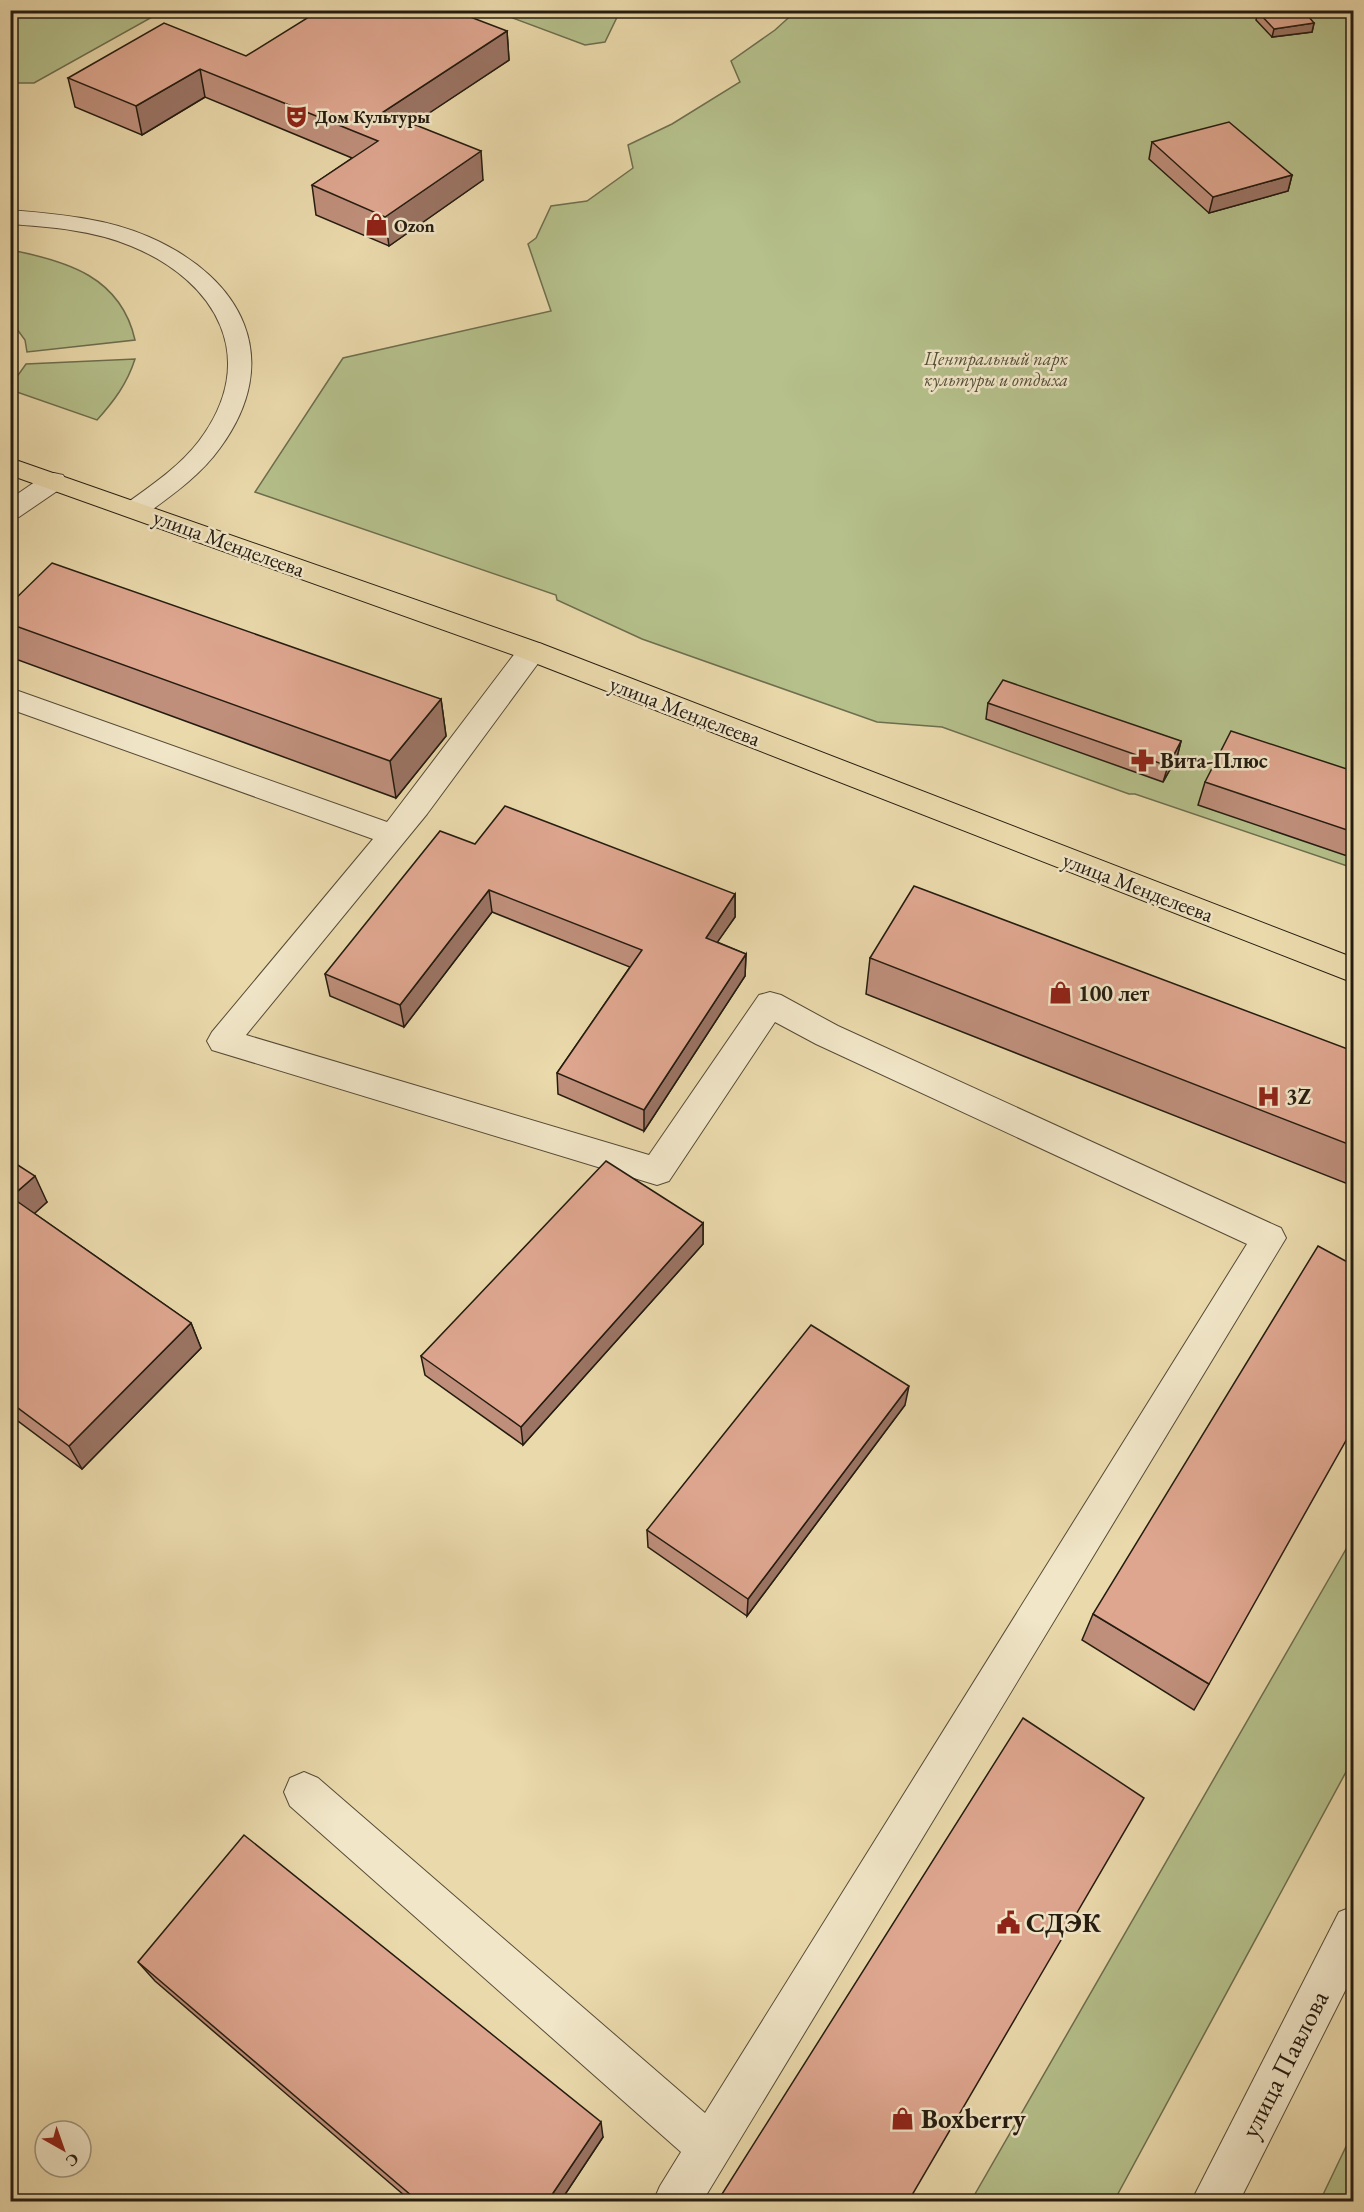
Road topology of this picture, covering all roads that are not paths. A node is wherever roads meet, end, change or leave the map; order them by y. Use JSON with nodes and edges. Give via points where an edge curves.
{"nodes":[{"id":1,"x":10,"y":217,"type":"edge"},
{"id":2,"x":10,"y":466,"type":"edge"},
{"id":3,"x":54,"y":481,"type":"junction"},
{"id":4,"x":136,"y":509,"type":"junction"},
{"id":5,"x":10,"y":512,"type":"edge"},
{"id":6,"x":532,"y":651,"type":"junction"},
{"id":7,"x":10,"y":698,"type":"edge"},
{"id":8,"x":393,"y":835,"type":"junction"},
{"id":9,"x":1353,"y":971,"type":"edge"},
{"id":10,"x":304,"y":1792,"type":"dead end"},
{"id":11,"x":1353,"y":1927,"type":"edge"},
{"id":12,"x":710,"y":2147,"type":"junction"},
{"id":13,"x":676,"y":2202,"type":"edge"},
{"id":14,"x":1214,"y":2202,"type":"edge"}],
"edges":[{"from":1,"to":4,"type":"street","via":[[80,224],[140,242],[189,268],[224,303],[241,345],[241,377],[231,410],[211,443],[181,476]]},
{"from":2,"to":3,"type":"main road","name":"улица Менделеева"},
{"from":3,"to":4,"type":"main road","name":"улица Менделеева"},
{"from":3,"to":5,"type":"street"},
{"from":4,"to":6,"type":"main road","name":"улица Менделеева"},
{"from":6,"to":8,"type":"street"},
{"from":6,"to":9,"type":"main road","name":"улица Менделеева"},
{"from":7,"to":8,"type":"street"},
{"from":8,"to":12,"type":"street","via":[[223,1041],[657,1171],[770,1004],[827,1035],[1269,1238]]},
{"from":10,"to":12,"type":"street"},
{"from":11,"to":14,"type":"street","name":"улица Павлова"},
{"from":12,"to":13,"type":"street"}]}
